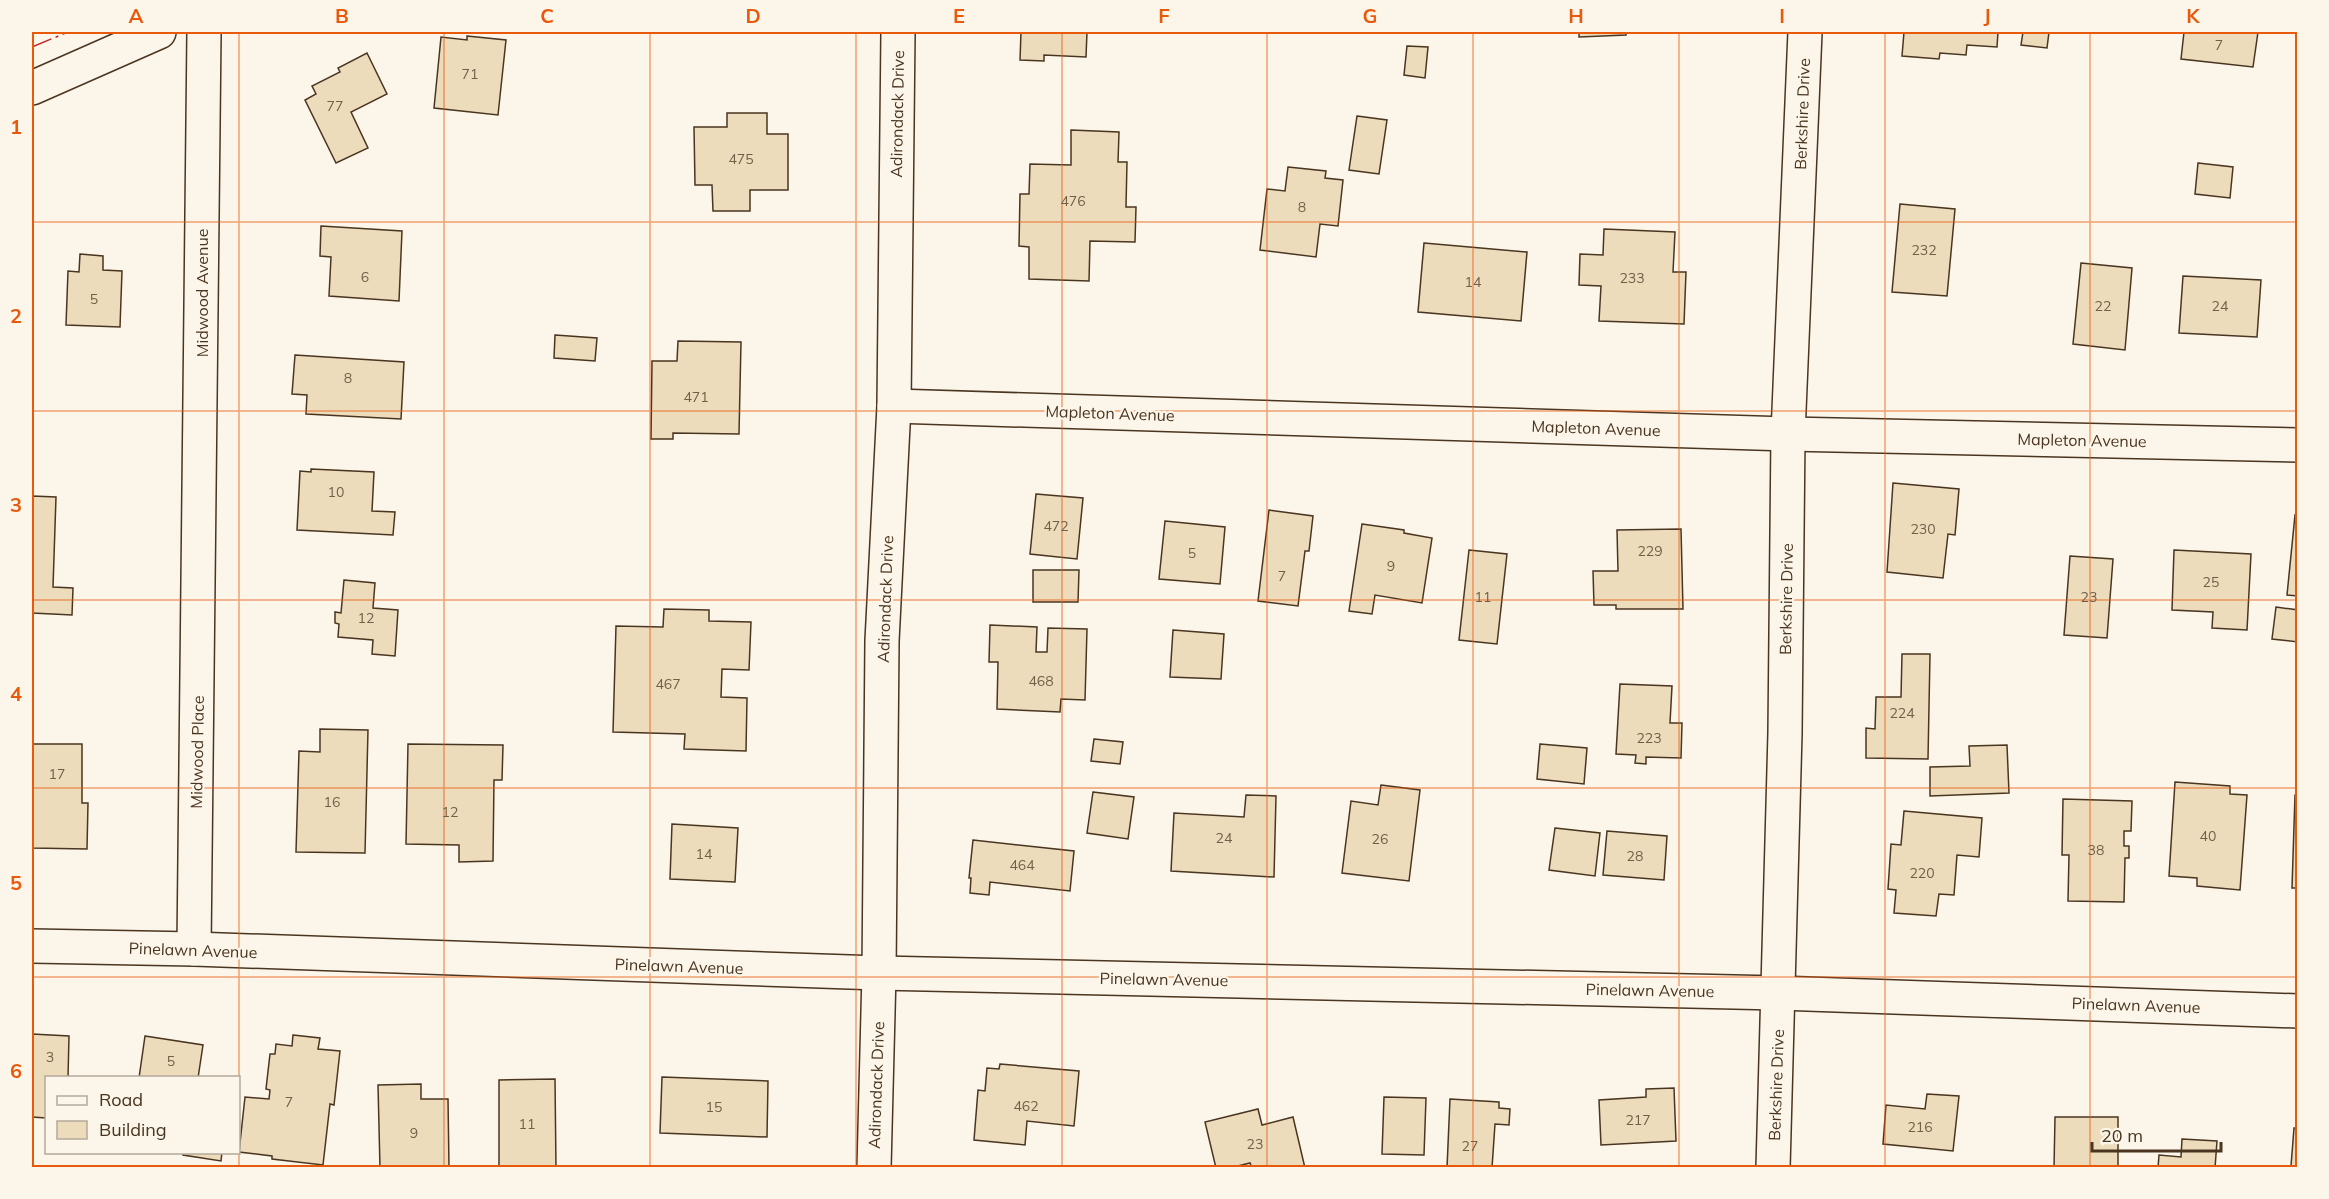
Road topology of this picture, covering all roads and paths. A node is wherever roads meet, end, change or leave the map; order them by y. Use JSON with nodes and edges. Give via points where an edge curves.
{"nodes":[{"id":1,"x":159,"y":32,"type":"edge"},
{"id":2,"x":204,"y":32,"type":"edge"},
{"id":3,"x":898,"y":32,"type":"edge"},
{"id":4,"x":1805,"y":32,"type":"edge"},
{"id":5,"x":32,"y":87,"type":"edge"},
{"id":6,"x":894,"y":406,"type":"junction"},
{"id":7,"x":1788,"y":434,"type":"junction"},
{"id":8,"x":2298,"y":445,"type":"edge"},
{"id":9,"x":200,"y":555,"type":"joint"},
{"id":10,"x":32,"y":946,"type":"edge"},
{"id":11,"x":194,"y":949,"type":"junction"},
{"id":12,"x":879,"y":973,"type":"junction"},
{"id":13,"x":1778,"y":993,"type":"junction"},
{"id":14,"x":2298,"y":1011,"type":"edge"},
{"id":15,"x":874,"y":1167,"type":"edge"},
{"id":16,"x":1773,"y":1167,"type":"edge"}],
"edges":[{"from":1,"to":5,"type":"street"},
{"from":2,"to":9,"type":"street","name":"Midwood Avenue"},
{"from":3,"to":6,"type":"street","name":"Adirondack Drive"},
{"from":4,"to":7,"type":"street","name":"Berkshire Drive"},
{"from":6,"to":7,"type":"street","name":"Mapleton Avenue"},
{"from":6,"to":12,"type":"street","name":"Adirondack Drive","via":[[882,641]]},
{"from":7,"to":8,"type":"street","name":"Mapleton Avenue"},
{"from":7,"to":13,"type":"street","name":"Berkshire Drive"},
{"from":9,"to":11,"type":"street","name":"Midwood Place"},
{"from":10,"to":11,"type":"street","name":"Pinelawn Avenue"},
{"from":11,"to":12,"type":"street","name":"Pinelawn Avenue"},
{"from":12,"to":13,"type":"street","name":"Pinelawn Avenue"},
{"from":12,"to":15,"type":"street","name":"Adirondack Drive"},
{"from":13,"to":14,"type":"street","name":"Pinelawn Avenue"},
{"from":13,"to":16,"type":"street","name":"Berkshire Drive"}]}
